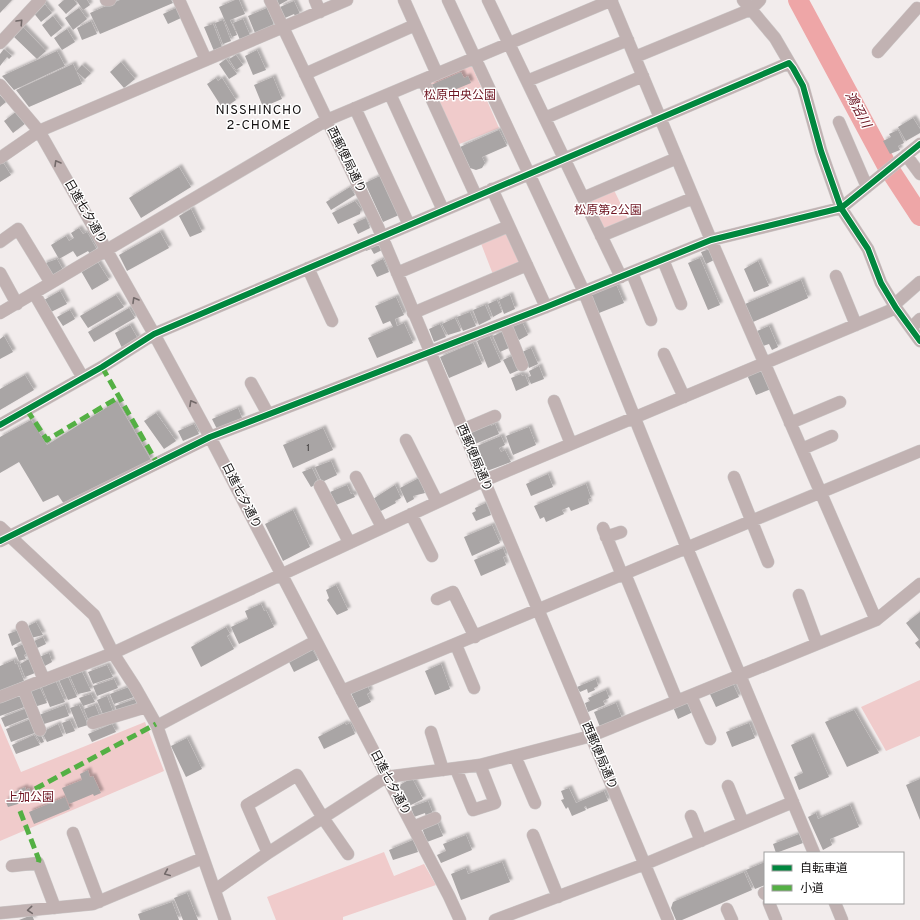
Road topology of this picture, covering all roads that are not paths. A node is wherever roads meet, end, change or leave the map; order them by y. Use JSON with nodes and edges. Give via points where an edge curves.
{"nodes":[{"id":1,"x":40,"y":0,"type":"edge"},
{"id":2,"x":106,"y":0,"type":"edge"},
{"id":3,"x":110,"y":0,"type":"edge"},
{"id":4,"x":179,"y":0,"type":"edge"},
{"id":5,"x":270,"y":0,"type":"edge"},
{"id":6,"x":315,"y":0,"type":"edge"},
{"id":7,"x":347,"y":0,"type":"edge"},
{"id":8,"x":404,"y":0,"type":"edge"},
{"id":9,"x":448,"y":0,"type":"edge"},
{"id":10,"x":488,"y":0,"type":"edge"},
{"id":11,"x":611,"y":0,"type":"edge"},
{"id":12,"x":742,"y":0,"type":"edge"},
{"id":13,"x":760,"y":0,"type":"edge"},
{"id":14,"x":916,"y":7,"type":"edge"},
{"id":15,"x":751,"y":9,"type":"junction"},
{"id":16,"x":320,"y":12,"type":"junction"},
{"id":17,"x":415,"y":25,"type":"junction"},
{"id":18,"x":283,"y":27,"type":"junction"},
{"id":19,"x":628,"y":40,"type":"junction"},
{"id":20,"x":0,"y":43,"type":"edge"},
{"id":21,"x":509,"y":43,"type":"junction"},
{"id":22,"x":878,"y":52,"type":"dead end"},
{"id":23,"x":635,"y":57,"type":"junction"},
{"id":24,"x":475,"y":58,"type":"junction"},
{"id":25,"x":206,"y":60,"type":"junction"},
{"id":26,"x":788,"y":63,"type":"junction"},
{"id":27,"x":305,"y":74,"type":"junction"},
{"id":28,"x":437,"y":74,"type":"junction"},
{"id":29,"x":643,"y":76,"type":"junction"},
{"id":30,"x":423,"y":80,"type":"junction"},
{"id":31,"x":527,"y":81,"type":"junction"},
{"id":32,"x":0,"y":85,"type":"edge"},
{"id":33,"x":390,"y":94,"type":"junction"},
{"id":34,"x":355,"y":108,"type":"junction"},
{"id":35,"x":660,"y":117,"type":"junction"},
{"id":36,"x":545,"y":118,"type":"junction"},
{"id":37,"x":327,"y":120,"type":"junction"},
{"id":38,"x":839,"y":122,"type":"dead end"},
{"id":39,"x":39,"y":131,"type":"junction"},
{"id":40,"x":920,"y":144,"type":"edge"},
{"id":41,"x":906,"y":155,"type":"junction"},
{"id":42,"x":0,"y":158,"type":"edge"},
{"id":43,"x":564,"y":158,"type":"junction"},
{"id":44,"x":677,"y":158,"type":"junction"},
{"id":45,"x":529,"y":173,"type":"junction"},
{"id":46,"x":920,"y":174,"type":"edge"},
{"id":47,"x":867,"y":187,"type":"junction"},
{"id":48,"x":492,"y":189,"type":"junction"},
{"id":49,"x":476,"y":196,"type":"junction"},
{"id":50,"x":583,"y":198,"type":"junction"},
{"id":51,"x":693,"y":198,"type":"junction"},
{"id":52,"x":841,"y":208,"type":"junction"},
{"id":53,"x":443,"y":210,"type":"junction"},
{"id":54,"x":409,"y":225,"type":"junction"},
{"id":55,"x":509,"y":226,"type":"junction"},
{"id":56,"x":382,"y":236,"type":"junction"},
{"id":57,"x":601,"y":236,"type":"junction"},
{"id":58,"x":711,"y":240,"type":"junction"},
{"id":59,"x":0,"y":242,"type":"edge"},
{"id":60,"x":107,"y":250,"type":"junction"},
{"id":61,"x":663,"y":260,"type":"junction"},
{"id":62,"x":527,"y":265,"type":"junction"},
{"id":63,"x":308,"y":268,"type":"junction"},
{"id":64,"x":0,"y":272,"type":"edge"},
{"id":65,"x":397,"y":272,"type":"junction"},
{"id":66,"x":626,"y":275,"type":"junction"},
{"id":67,"x":836,"y":276,"type":"dead end"},
{"id":68,"x":920,"y":282,"type":"edge"},
{"id":69,"x":51,"y":284,"type":"junction"},
{"id":70,"x":584,"y":292,"type":"junction"},
{"id":71,"x":34,"y":293,"type":"junction"},
{"id":72,"x":17,"y":304,"type":"junction"},
{"id":73,"x":681,"y":304,"type":"dead end"},
{"id":74,"x":896,"y":306,"type":"junction"},
{"id":75,"x":546,"y":307,"type":"junction"},
{"id":76,"x":413,"y":313,"type":"junction"},
{"id":77,"x":0,"y":314,"type":"edge"},
{"id":78,"x":920,"y":319,"type":"edge"},
{"id":79,"x":651,"y":320,"type":"dead end"},
{"id":80,"x":332,"y":321,"type":"dead end"},
{"id":81,"x":504,"y":323,"type":"junction"},
{"id":82,"x":856,"y":325,"type":"junction"},
{"id":83,"x":911,"y":328,"type":"junction"},
{"id":84,"x":154,"y":334,"type":"junction"},
{"id":85,"x":920,"y":341,"type":"edge"},
{"id":86,"x":429,"y":352,"type":"junction"},
{"id":87,"x":664,"y":354,"type":"dead end"},
{"id":88,"x":764,"y":363,"type":"junction"},
{"id":89,"x":522,"y":365,"type":"dead end"},
{"id":90,"x":83,"y":378,"type":"junction"},
{"id":91,"x":251,"y":383,"type":"dead end"},
{"id":92,"x":684,"y":397,"type":"junction"},
{"id":93,"x":554,"y":401,"type":"dead end"},
{"id":94,"x":840,"y":402,"type":"dead end"},
{"id":95,"x":268,"y":414,"type":"junction"},
{"id":96,"x":494,"y":416,"type":"dead end"},
{"id":97,"x":634,"y":418,"type":"junction"},
{"id":98,"x":790,"y":423,"type":"junction"},
{"id":99,"x":0,"y":425,"type":"edge"},
{"id":100,"x":462,"y":430,"type":"junction"},
{"id":101,"x":832,"y":436,"type":"dead end"},
{"id":102,"x":210,"y":437,"type":"junction"},
{"id":103,"x":406,"y":440,"type":"dead end"},
{"id":104,"x":571,"y":444,"type":"junction"},
{"id":105,"x":802,"y":449,"type":"junction"},
{"id":106,"x":920,"y":451,"type":"edge"},
{"id":107,"x":356,"y":477,"type":"dead end"},
{"id":108,"x":734,"y":477,"type":"dead end"},
{"id":109,"x":484,"y":481,"type":"junction"},
{"id":110,"x":320,"y":486,"type":"dead end"},
{"id":111,"x":820,"y":492,"type":"junction"},
{"id":112,"x":437,"y":502,"type":"junction"},
{"id":113,"x":411,"y":514,"type":"junction"},
{"id":114,"x":751,"y":521,"type":"junction"},
{"id":115,"x":0,"y":527,"type":"edge"},
{"id":116,"x":382,"y":527,"type":"junction"},
{"id":117,"x":621,"y":532,"type":"dead end"},
{"id":118,"x":5,"y":538,"type":"edge"},
{"id":119,"x":349,"y":542,"type":"junction"},
{"id":120,"x":687,"y":548,"type":"junction"},
{"id":121,"x":432,"y":556,"type":"dead end"},
{"id":122,"x":768,"y":562,"type":"dead end"},
{"id":123,"x":280,"y":574,"type":"junction"},
{"id":124,"x":624,"y":575,"type":"junction"},
{"id":125,"x":920,"y":584,"type":"edge"},
{"id":126,"x":799,"y":595,"type":"dead end"},
{"id":127,"x":437,"y":599,"type":"dead end"},
{"id":128,"x":538,"y":610,"type":"junction"},
{"id":129,"x":876,"y":620,"type":"junction"},
{"id":130,"x":22,"y":627,"type":"dead end"},
{"id":131,"x":475,"y":637,"type":"junction"},
{"id":132,"x":316,"y":641,"type":"junction"},
{"id":133,"x":817,"y":644,"type":"junction"},
{"id":134,"x":456,"y":645,"type":"junction"},
{"id":135,"x":113,"y":653,"type":"junction"},
{"id":136,"x":740,"y":675,"type":"junction"},
{"id":137,"x":44,"y":680,"type":"junction"},
{"id":138,"x":23,"y":688,"type":"junction"},
{"id":139,"x":474,"y":688,"type":"dead end"},
{"id":140,"x":342,"y":691,"type":"junction"},
{"id":141,"x":691,"y":696,"type":"junction"},
{"id":142,"x":0,"y":697,"type":"edge"},
{"id":143,"x":677,"y":701,"type":"junction"},
{"id":144,"x":146,"y":707,"type":"junction"},
{"id":145,"x":93,"y":723,"type":"dead end"},
{"id":146,"x":157,"y":726,"type":"junction"},
{"id":147,"x":40,"y":730,"type":"dead end"},
{"id":148,"x":431,"y":732,"type":"dead end"},
{"id":149,"x":591,"y":736,"type":"junction"},
{"id":150,"x":710,"y":739,"type":"dead end"},
{"id":151,"x":515,"y":756,"type":"junction"},
{"id":152,"x":480,"y":765,"type":"junction"},
{"id":153,"x":456,"y":769,"type":"junction"},
{"id":154,"x":443,"y":770,"type":"junction"},
{"id":155,"x":386,"y":777,"type":"junction"},
{"id":156,"x":728,"y":786,"type":"dead end"},
{"id":157,"x":793,"y":802,"type":"junction"},
{"id":158,"x":535,"y":803,"type":"dead end"},
{"id":159,"x":691,"y":816,"type":"dead end"},
{"id":160,"x":324,"y":818,"type":"junction"},
{"id":161,"x":435,"y":818,"type":"dead end"},
{"id":162,"x":743,"y":823,"type":"junction"},
{"id":163,"x":413,"y":827,"type":"junction"},
{"id":164,"x":73,"y":833,"type":"dead end"},
{"id":165,"x":533,"y":835,"type":"dead end"},
{"id":166,"x":701,"y":840,"type":"junction"},
{"id":167,"x":814,"y":852,"type":"edge"},
{"id":168,"x":268,"y":853,"type":"junction"},
{"id":169,"x":348,"y":854,"type":"dead end"},
{"id":170,"x":203,"y":858,"type":"junction"},
{"id":171,"x":645,"y":864,"type":"junction"},
{"id":172,"x":12,"y":866,"type":"dead end"},
{"id":173,"x":215,"y":890,"type":"junction"},
{"id":174,"x":558,"y":897,"type":"junction"},
{"id":175,"x":99,"y":902,"type":"junction"},
{"id":176,"x":769,"y":904,"type":"edge"},
{"id":177,"x":835,"y":904,"type":"edge"},
{"id":178,"x":55,"y":908,"type":"junction"},
{"id":179,"x":0,"y":913,"type":"edge"},
{"id":180,"x":224,"y":920,"type":"edge"},
{"id":181,"x":460,"y":920,"type":"edge"},
{"id":182,"x":495,"y":920,"type":"edge"},
{"id":183,"x":668,"y":920,"type":"edge"},
{"id":184,"x":776,"y":920,"type":"edge"},
{"id":185,"x":842,"y":920,"type":"edge"}],
"edges":[{"from":20,"to":1,"type":"street","one_way":true},
{"from":2,"to":3,"type":"street"},
{"from":4,"to":25,"type":"street"},
{"from":5,"to":18,"type":"street","name":"西郵便局通り"},
{"from":6,"to":16,"type":"street"},
{"from":7,"to":16,"type":"street"},
{"from":8,"to":17,"type":"street"},
{"from":9,"to":24,"type":"street"},
{"from":10,"to":21,"type":"street"},
{"from":11,"to":19,"type":"street"},
{"from":11,"to":21,"type":"street"},
{"from":12,"to":15,"type":"street"},
{"from":13,"to":15,"type":"street"},
{"from":14,"to":22,"type":"street"},
{"from":15,"to":23,"type":"street"},
{"from":15,"to":26,"type":"street","via":[[775,38]]},
{"from":16,"to":18,"type":"street"},
{"from":17,"to":27,"type":"street"},
{"from":17,"to":28,"type":"street"},
{"from":18,"to":25,"type":"street"},
{"from":18,"to":27,"type":"street","name":"西郵便局通り"},
{"from":19,"to":23,"type":"street"},
{"from":19,"to":31,"type":"street"},
{"from":21,"to":24,"type":"street"},
{"from":21,"to":31,"type":"street"},
{"from":23,"to":29,"type":"street"},
{"from":24,"to":28,"type":"street"},
{"from":24,"to":45,"type":"street"},
{"from":25,"to":39,"type":"street"},
{"from":26,"to":35,"type":"street"},
{"from":26,"to":52,"type":"street","via":[[794,68],[803,86],[820,151]]},
{"from":27,"to":37,"type":"street","name":"西郵便局通り"},
{"from":28,"to":30,"type":"street"},
{"from":29,"to":35,"type":"street"},
{"from":29,"to":36,"type":"street"},
{"from":30,"to":33,"type":"street"},
{"from":30,"to":49,"type":"street"},
{"from":31,"to":36,"type":"street"},
{"from":32,"to":39,"type":"street","name":"日進七夕通り"},
{"from":33,"to":34,"type":"street"},
{"from":33,"to":53,"type":"street"},
{"from":34,"to":37,"type":"street"},
{"from":34,"to":54,"type":"street"},
{"from":35,"to":43,"type":"street"},
{"from":35,"to":44,"type":"street"},
{"from":36,"to":43,"type":"street"},
{"from":37,"to":56,"type":"street","name":"西郵便局通り"},
{"from":37,"to":60,"type":"street"},
{"from":38,"to":47,"type":"street"},
{"from":39,"to":42,"type":"street"},
{"from":60,"to":39,"type":"street","name":"日進七夕通り","one_way":true},
{"from":40,"to":41,"type":"street"},
{"from":41,"to":46,"type":"street"},
{"from":41,"to":47,"type":"street"},
{"from":43,"to":45,"type":"street"},
{"from":43,"to":50,"type":"street"},
{"from":44,"to":50,"type":"street"},
{"from":44,"to":51,"type":"street"},
{"from":45,"to":48,"type":"street"},
{"from":45,"to":70,"type":"street"},
{"from":47,"to":52,"type":"street"},
{"from":48,"to":49,"type":"street"},
{"from":48,"to":55,"type":"street"},
{"from":49,"to":53,"type":"street"},
{"from":50,"to":57,"type":"street"},
{"from":51,"to":57,"type":"street"},
{"from":51,"to":58,"type":"street"},
{"from":52,"to":58,"type":"street"},
{"from":52,"to":74,"type":"street","via":[[868,249],[882,283]]},
{"from":53,"to":54,"type":"street"},
{"from":54,"to":56,"type":"street"},
{"from":55,"to":62,"type":"street"},
{"from":55,"to":65,"type":"street"},
{"from":56,"to":63,"type":"street"},
{"from":56,"to":65,"type":"street","name":"西郵便局通り"},
{"from":57,"to":66,"type":"street"},
{"from":58,"to":61,"type":"street"},
{"from":58,"to":88,"type":"street"},
{"from":59,"to":69,"type":"street","via":[[18,229]]},
{"from":60,"to":69,"type":"street"},
{"from":84,"to":60,"type":"street","name":"日進七夕通り","one_way":true},
{"from":61,"to":66,"type":"street"},
{"from":61,"to":73,"type":"street"},
{"from":62,"to":75,"type":"street"},
{"from":62,"to":76,"type":"street"},
{"from":63,"to":80,"type":"street"},
{"from":63,"to":84,"type":"street"},
{"from":64,"to":72,"type":"street"},
{"from":65,"to":76,"type":"street","name":"西郵便局通り"},
{"from":66,"to":70,"type":"street"},
{"from":66,"to":79,"type":"street"},
{"from":67,"to":82,"type":"street"},
{"from":68,"to":74,"type":"street"},
{"from":69,"to":71,"type":"street"},
{"from":70,"to":75,"type":"street"},
{"from":70,"to":97,"type":"street"},
{"from":71,"to":72,"type":"street"},
{"from":71,"to":90,"type":"street"},
{"from":72,"to":77,"type":"street"},
{"from":74,"to":82,"type":"street"},
{"from":74,"to":83,"type":"street"},
{"from":75,"to":81,"type":"street"},
{"from":76,"to":86,"type":"street","name":"西郵便局通り"},
{"from":78,"to":83,"type":"street"},
{"from":81,"to":86,"type":"street"},
{"from":81,"to":89,"type":"street"},
{"from":82,"to":88,"type":"street"},
{"from":83,"to":85,"type":"street"},
{"from":84,"to":90,"type":"street"},
{"from":102,"to":84,"type":"street","name":"日進七夕通り","one_way":true},
{"from":86,"to":95,"type":"street"},
{"from":86,"to":100,"type":"street","name":"西郵便局通り"},
{"from":87,"to":92,"type":"street"},
{"from":88,"to":92,"type":"street"},
{"from":88,"to":98,"type":"street"},
{"from":90,"to":99,"type":"street"},
{"from":91,"to":95,"type":"street"},
{"from":92,"to":97,"type":"street"},
{"from":93,"to":104,"type":"street"},
{"from":94,"to":98,"type":"street"},
{"from":95,"to":102,"type":"street"},
{"from":96,"to":100,"type":"street"},
{"from":97,"to":104,"type":"street"},
{"from":97,"to":120,"type":"street"},
{"from":98,"to":105,"type":"street"},
{"from":100,"to":109,"type":"street","name":"西郵便局通り"},
{"from":101,"to":105,"type":"street"},
{"from":102,"to":118,"type":"street"},
{"from":102,"to":123,"type":"street","name":"日進七夕通り"},
{"from":103,"to":112,"type":"street"},
{"from":104,"to":109,"type":"street"},
{"from":105,"to":111,"type":"street"},
{"from":106,"to":111,"type":"street"},
{"from":107,"to":116,"type":"street"},
{"from":108,"to":114,"type":"street"},
{"from":109,"to":112,"type":"street"},
{"from":109,"to":128,"type":"street","name":"西郵便局通り"},
{"from":110,"to":119,"type":"street"},
{"from":111,"to":114,"type":"street"},
{"from":111,"to":129,"type":"street"},
{"from":112,"to":113,"type":"street"},
{"from":113,"to":116,"type":"street"},
{"from":113,"to":121,"type":"street"},
{"from":114,"to":120,"type":"street"},
{"from":114,"to":122,"type":"street"},
{"from":115,"to":118,"type":"street"},
{"from":116,"to":119,"type":"street"},
{"from":117,"to":124,"type":"street","via":[[604,533]]},
{"from":118,"to":135,"type":"street","via":[[94,615]]},
{"from":119,"to":123,"type":"street"},
{"from":120,"to":124,"type":"street"},
{"from":120,"to":136,"type":"street"},
{"from":123,"to":132,"type":"street","name":"日進七夕通り"},
{"from":123,"to":135,"type":"street"},
{"from":124,"to":128,"type":"street"},
{"from":124,"to":143,"type":"street"},
{"from":125,"to":129,"type":"street"},
{"from":126,"to":133,"type":"street"},
{"from":127,"to":131,"type":"street","via":[[453,592]]},
{"from":128,"to":131,"type":"street"},
{"from":128,"to":149,"type":"street","name":"西郵便局通り"},
{"from":129,"to":133,"type":"street"},
{"from":130,"to":137,"type":"street"},
{"from":131,"to":134,"type":"street"},
{"from":132,"to":140,"type":"street","name":"日進七夕通り"},
{"from":132,"to":146,"type":"street"},
{"from":133,"to":136,"type":"street"},
{"from":134,"to":139,"type":"street"},
{"from":134,"to":140,"type":"street"},
{"from":135,"to":137,"type":"street"},
{"from":135,"to":144,"type":"street"},
{"from":136,"to":141,"type":"street"},
{"from":136,"to":157,"type":"street"},
{"from":137,"to":138,"type":"street"},
{"from":138,"to":142,"type":"street"},
{"from":138,"to":147,"type":"street"},
{"from":140,"to":155,"type":"street","name":"日進七夕通り"},
{"from":141,"to":143,"type":"street"},
{"from":141,"to":150,"type":"street"},
{"from":143,"to":149,"type":"street"},
{"from":144,"to":145,"type":"street"},
{"from":144,"to":146,"type":"street"},
{"from":146,"to":170,"type":"street"},
{"from":148,"to":154,"type":"street"},
{"from":149,"to":151,"type":"street"},
{"from":149,"to":171,"type":"street","name":"西郵便局通り"},
{"from":151,"to":152,"type":"street"},
{"from":151,"to":158,"type":"street"},
{"from":152,"to":153,"type":"street"},
{"from":152,"to":153,"type":"street","via":[[495,803],[473,810]]},
{"from":153,"to":154,"type":"street"},
{"from":154,"to":155,"type":"street"},
{"from":155,"to":160,"type":"street"},
{"from":155,"to":163,"type":"street","name":"日進七夕通り"},
{"from":156,"to":162,"type":"street"},
{"from":157,"to":162,"type":"street"},
{"from":157,"to":167,"type":"street"},
{"from":159,"to":166,"type":"street"},
{"from":160,"to":168,"type":"street"},
{"from":160,"to":168,"type":"street","via":[[297,774],[247,805]]},
{"from":160,"to":169,"type":"street"},
{"from":161,"to":163,"type":"street"},
{"from":162,"to":166,"type":"street"},
{"from":163,"to":181,"type":"street","name":"日進七夕通り"},
{"from":164,"to":175,"type":"street"},
{"from":165,"to":174,"type":"street"},
{"from":166,"to":171,"type":"street"},
{"from":168,"to":173,"type":"street"},
{"from":170,"to":173,"type":"street"},
{"from":170,"to":175,"type":"street","one_way":true},
{"from":171,"to":174,"type":"street"},
{"from":171,"to":183,"type":"street","name":"西郵便局通り"},
{"from":172,"to":178,"type":"street","via":[[38,863]]},
{"from":173,"to":180,"type":"street"},
{"from":174,"to":182,"type":"street"},
{"from":175,"to":178,"type":"street"},
{"from":176,"to":184,"type":"street"},
{"from":177,"to":185,"type":"street"},
{"from":178,"to":179,"type":"street","one_way":true}]}
